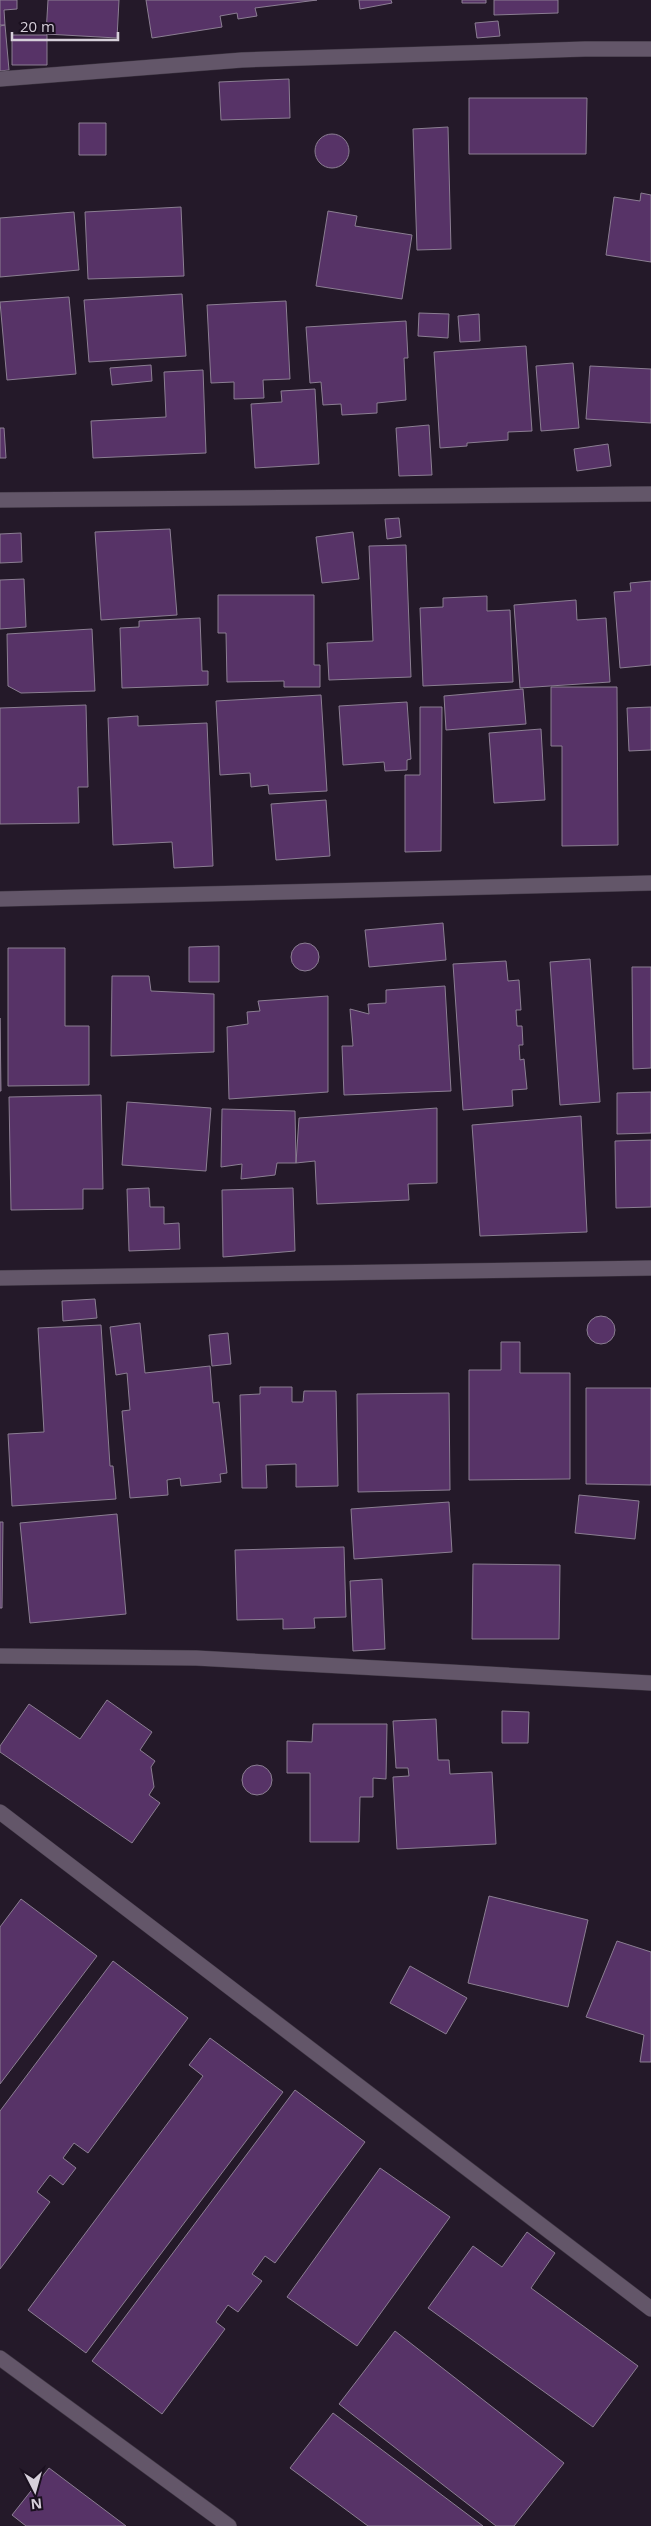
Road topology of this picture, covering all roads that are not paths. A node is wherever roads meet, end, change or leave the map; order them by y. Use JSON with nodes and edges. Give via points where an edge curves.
{"nodes":[{"id":1,"x":651,"y":49,"type":"edge"},
{"id":2,"x":0,"y":79,"type":"edge"},
{"id":3,"x":651,"y":494,"type":"edge"},
{"id":4,"x":0,"y":500,"type":"edge"},
{"id":5,"x":651,"y":883,"type":"edge"},
{"id":6,"x":0,"y":899,"type":"edge"},
{"id":7,"x":651,"y":1268,"type":"edge"},
{"id":8,"x":0,"y":1278,"type":"edge"},
{"id":9,"x":0,"y":1656,"type":"edge"},
{"id":10,"x":651,"y":1683,"type":"edge"},
{"id":11,"x":0,"y":1812,"type":"edge"},
{"id":12,"x":651,"y":2310,"type":"edge"},
{"id":13,"x":0,"y":2358,"type":"edge"},
{"id":14,"x":229,"y":2526,"type":"edge"}],
"edges":[{"from":1,"to":2,"type":"street","via":[[242,60]]},
{"from":3,"to":4,"type":"street"},
{"from":5,"to":6,"type":"street"},
{"from":7,"to":8,"type":"street"},
{"from":9,"to":10,"type":"street","via":[[196,1658]]},
{"from":11,"to":12,"type":"street"},
{"from":13,"to":14,"type":"street"}]}
